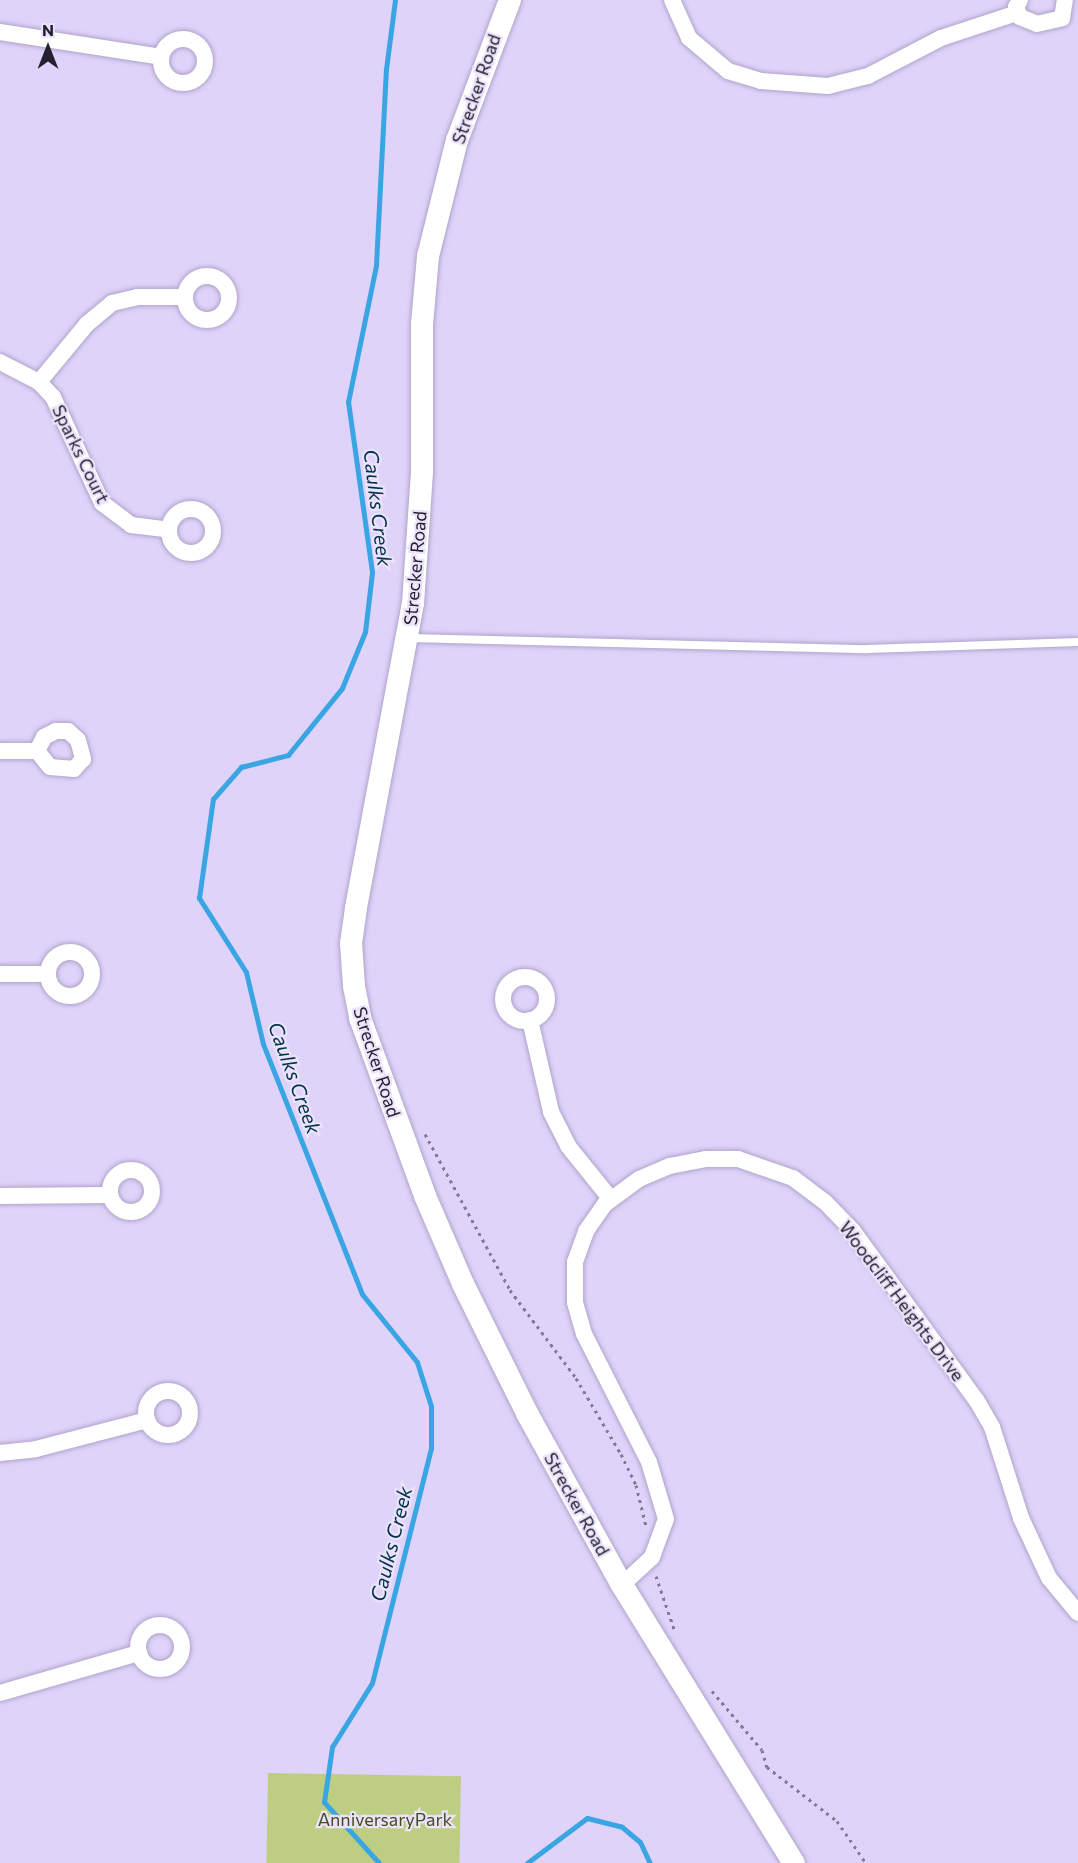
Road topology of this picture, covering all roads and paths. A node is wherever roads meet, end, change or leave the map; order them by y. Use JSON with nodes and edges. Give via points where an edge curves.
{"nodes":[{"id":1,"x":510,"y":0,"type":"edge"},
{"id":2,"x":672,"y":0,"type":"edge"},
{"id":3,"x":1065,"y":0,"type":"edge"},
{"id":4,"x":1018,"y":6,"type":"edge"},
{"id":5,"x":0,"y":32,"type":"edge"},
{"id":6,"x":161,"y":57,"type":"dead end"},
{"id":7,"x":185,"y":297,"type":"dead end"},
{"id":8,"x":0,"y":362,"type":"edge"},
{"id":9,"x":39,"y":382,"type":"junction"},
{"id":10,"x":169,"y":530,"type":"dead end"},
{"id":11,"x":409,"y":638,"type":"junction"},
{"id":12,"x":1078,"y":642,"type":"edge"},
{"id":13,"x":0,"y":751,"type":"edge"},
{"id":14,"x":37,"y":751,"type":"dead end"},
{"id":15,"x":0,"y":974,"type":"edge"},
{"id":16,"x":48,"y":974,"type":"dead end"},
{"id":17,"x":530,"y":1020,"type":"dead end"},
{"id":18,"x":394,"y":1118,"type":"junction"},
{"id":19,"x":109,"y":1194,"type":"dead end"},
{"id":20,"x":0,"y":1196,"type":"edge"},
{"id":21,"x":610,"y":1198,"type":"junction"},
{"id":22,"x":147,"y":1420,"type":"dead end"},
{"id":23,"x":0,"y":1453,"type":"edge"},
{"id":24,"x":646,"y":1528,"type":"dead end"},
{"id":25,"x":652,"y":1557,"type":"junction"},
{"id":26,"x":622,"y":1585,"type":"junction"},
{"id":27,"x":1078,"y":1613,"type":"edge"},
{"id":28,"x":678,"y":1637,"type":"dead end"},
{"id":29,"x":139,"y":1653,"type":"dead end"},
{"id":30,"x":709,"y":1687,"type":"dead end"},
{"id":31,"x":0,"y":1693,"type":"edge"},
{"id":32,"x":794,"y":1863,"type":"edge"},
{"id":33,"x":866,"y":1863,"type":"edge"}],
"edges":[{"from":1,"to":11,"type":"street","name":"Strecker Road","via":[[457,140],[428,256],[422,324],[422,472]]},
{"from":2,"to":4,"type":"street","via":[[689,38],[728,71],[761,81],[819,86],[868,76],[941,38]]},
{"from":3,"to":4,"type":"street","via":[[1065,13],[1057,22],[1030,22]]},
{"from":5,"to":6,"type":"street"},
{"from":7,"to":9,"type":"street","via":[[137,297],[112,303],[87,324]]},
{"from":8,"to":9,"type":"street","name":"Sparks Court"},
{"from":9,"to":10,"type":"street","name":"Sparks Court","via":[[61,409],[102,503],[131,525]]},
{"from":11,"to":12,"type":"lane","via":[[867,649]]},
{"from":11,"to":18,"type":"street","name":"Strecker Road","via":[[351,943],[360,1017]]},
{"from":13,"to":14,"type":"street"},
{"from":15,"to":16,"type":"street"},
{"from":17,"to":21,"type":"street","via":[[551,1112],[568,1146]]},
{"from":18,"to":24,"type":"path","via":[[423,1131],[510,1290],[576,1378],[636,1485]]},
{"from":18,"to":26,"type":"street","name":"Strecker Road","via":[[463,1284],[528,1414]]},
{"from":19,"to":20,"type":"street"},
{"from":21,"to":25,"type":"street","name":"Woodcliff Heights Drive","via":[[586,1231],[575,1263],[575,1302],[584,1334],[660,1490],[666,1519]]},
{"from":21,"to":27,"type":"street","name":"Woodcliff Heights Drive","via":[[670,1166],[706,1159],[738,1159],[794,1178],[825,1202],[853,1231],[976,1401],[992,1427],[1021,1518],[1049,1578]]},
{"from":22,"to":23,"type":"street","via":[[36,1449]]},
{"from":25,"to":26,"type":"street","name":"Woodcliff Heights Drive"},
{"from":25,"to":28,"type":"path","via":[[667,1614]]},
{"from":26,"to":32,"type":"street","name":"Strecker Road"},
{"from":29,"to":31,"type":"street"},
{"from":30,"to":33,"type":"path","via":[[762,1750],[767,1767],[837,1821]]}]}
